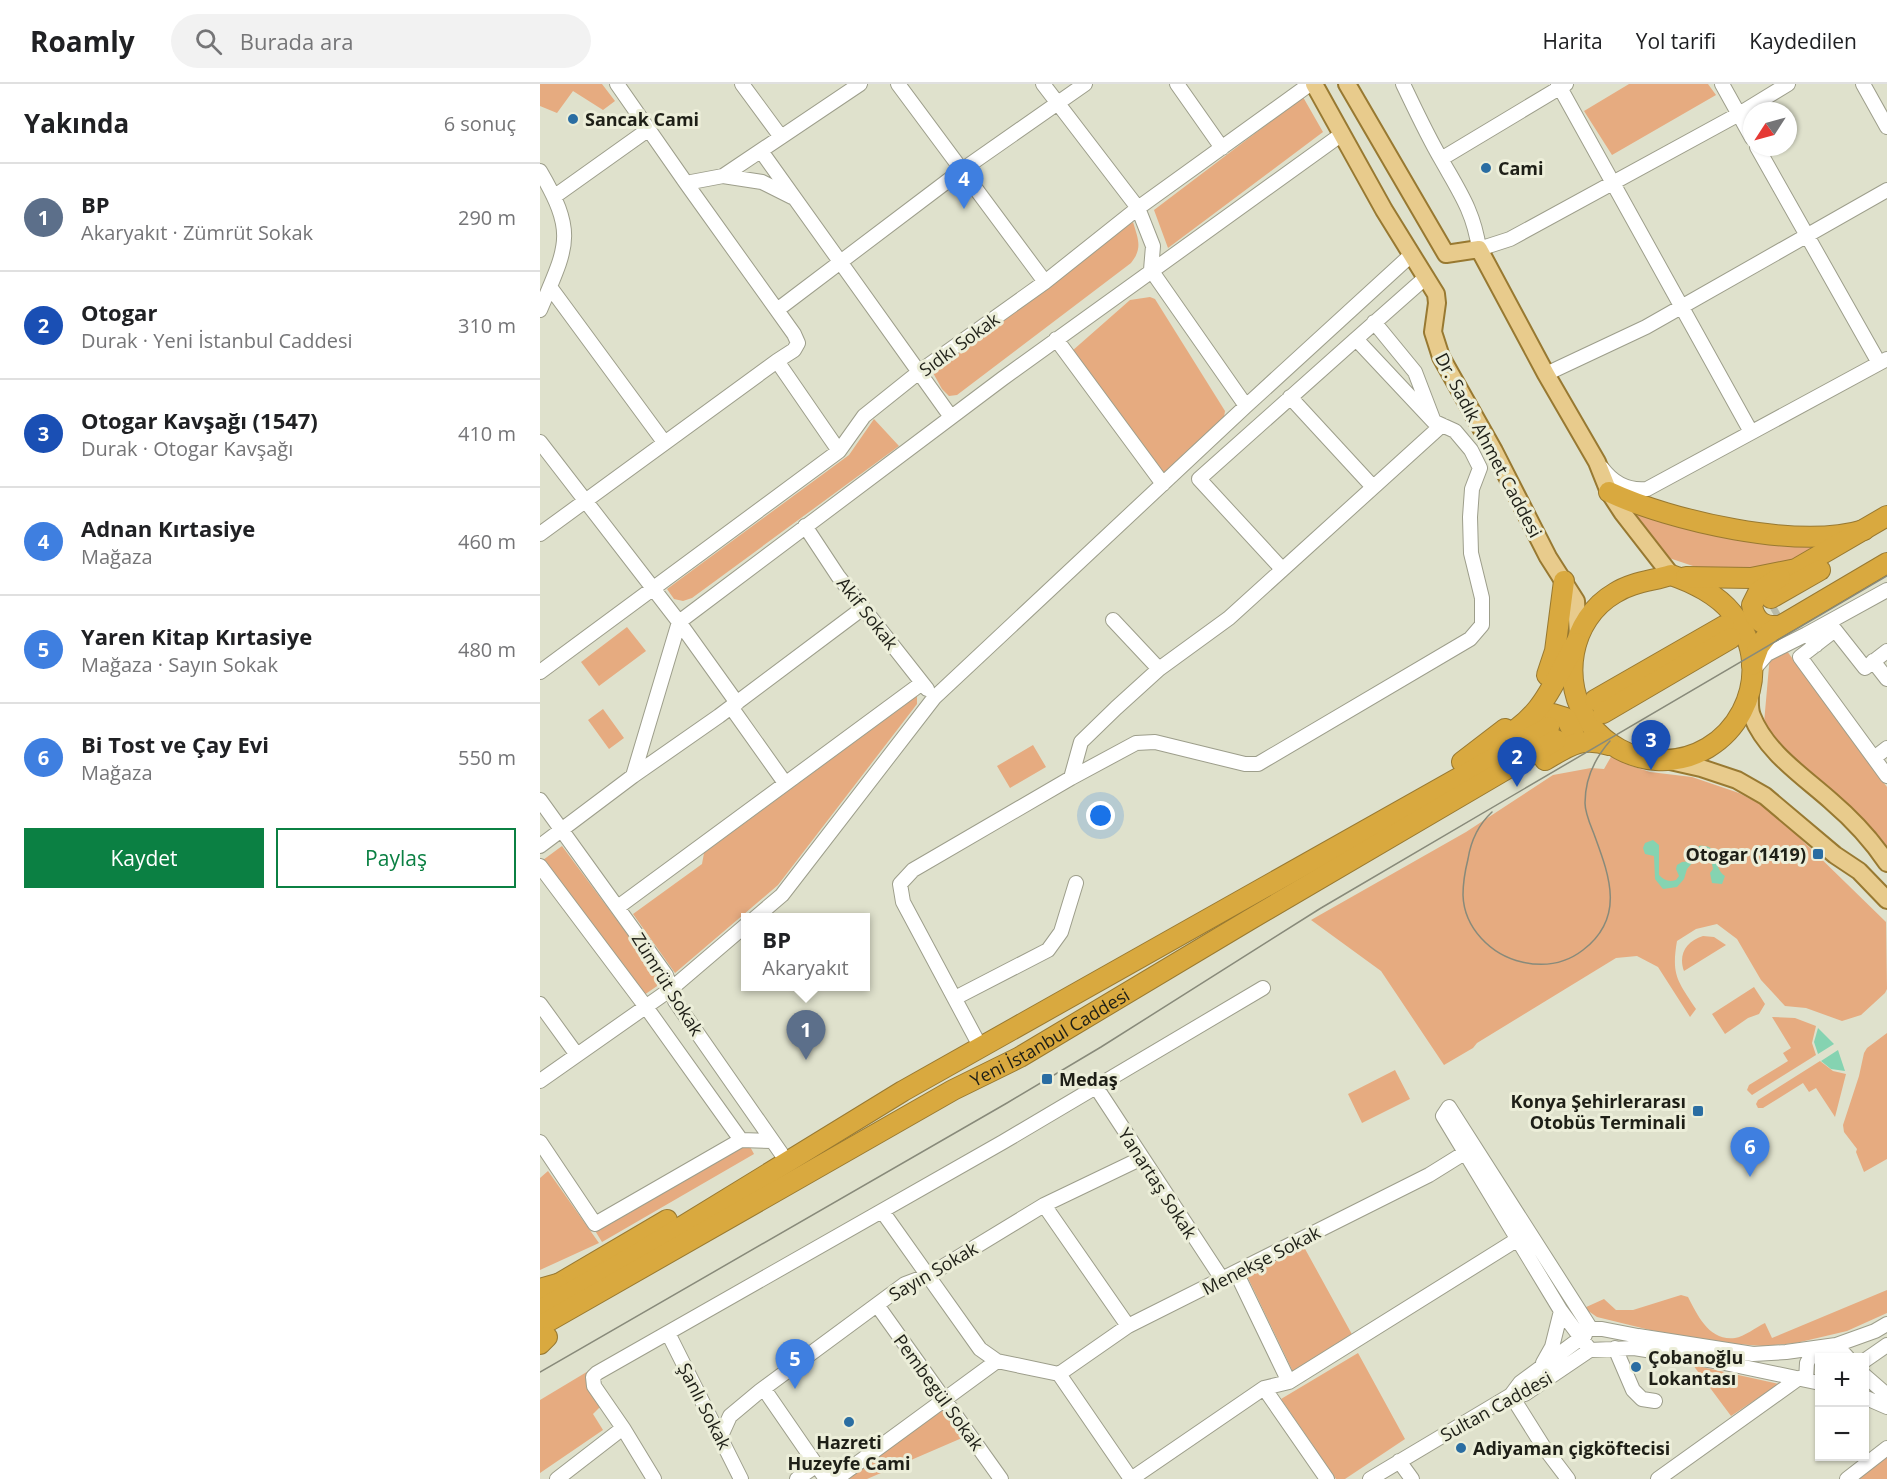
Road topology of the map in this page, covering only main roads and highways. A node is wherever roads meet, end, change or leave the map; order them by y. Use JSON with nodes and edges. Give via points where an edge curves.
{"nodes":[{"id":1,"x":1312,"y":84,"type":"edge"},
{"id":2,"x":1347,"y":84,"type":"edge"},
{"id":3,"x":1609,"y":492,"type":"junction"},
{"id":4,"x":1887,"y":516,"type":"edge"},
{"id":5,"x":1864,"y":530,"type":"junction"},
{"id":6,"x":1887,"y":531,"type":"edge"},
{"id":7,"x":1887,"y":549,"type":"edge"},
{"id":8,"x":1887,"y":563,"type":"edge"},
{"id":9,"x":1796,"y":569,"type":"junction"},
{"id":10,"x":1674,"y":576,"type":"junction"},
{"id":11,"x":1564,"y":581,"type":"junction"},
{"id":12,"x":1776,"y":612,"type":"junction"},
{"id":13,"x":1728,"y":632,"type":"tunnel mouth"},
{"id":14,"x":1577,"y":639,"type":"junction"},
{"id":15,"x":1753,"y":668,"type":"junction"},
{"id":16,"x":1750,"y":692,"type":"junction"},
{"id":17,"x":1599,"y":707,"type":"dead end"},
{"id":18,"x":1515,"y":732,"type":"junction"},
{"id":19,"x":1555,"y":739,"type":"junction"},
{"id":20,"x":1613,"y":746,"type":"junction"},
{"id":21,"x":1663,"y":760,"type":"junction"},
{"id":22,"x":1462,"y":762,"type":"junction"},
{"id":23,"x":1887,"y":863,"type":"edge"},
{"id":24,"x":1887,"y":900,"type":"edge"},
{"id":25,"x":1117,"y":972,"type":"junction"},
{"id":26,"x":903,"y":1091,"type":"junction"},
{"id":27,"x":549,"y":1287,"type":"edge"},
{"id":28,"x":540,"y":1294,"type":"edge"},
{"id":29,"x":540,"y":1310,"type":"edge"},
{"id":30,"x":542,"y":1337,"type":"edge"}],
"edges":[{"from":1,"to":11,"type":"main road","name":"Dr. Sadık Ahmet Caddesi","via":[[1436,294],[1433,332],[1441,357]]},
{"from":2,"to":3,"type":"main road","via":[[1446,254],[1479,249],[1597,462]]},
{"from":3,"to":5,"type":"highway","via":[[1657,511],[1744,529],[1822,537]]},
{"from":3,"to":10,"type":"main road"},
{"from":4,"to":5,"type":"highway"},
{"from":5,"to":9,"type":"highway"},
{"from":6,"to":12,"type":"highway"},
{"from":7,"to":12,"type":"highway"},
{"from":8,"to":12,"type":"highway"},
{"from":9,"to":10,"type":"highway","via":[[1751,578]]},
{"from":9,"to":12,"type":"highway","via":[[1759,591],[1753,600],[1757,619],[1766,626]]},
{"from":10,"to":14,"type":"highway","via":[[1641,582],[1612,594],[1590,615]]},
{"from":10,"to":15,"type":"highway","via":[[1710,593],[1733,613],[1748,640]]},
{"from":11,"to":14,"type":"main road","name":"Dr. Sadık Ahmet Caddesi","via":[[1576,602]]},
{"from":11,"to":22,"type":"highway","via":[[1555,651],[1542,685],[1521,714]]},
{"from":12,"to":15,"type":"highway"},
{"from":13,"to":17,"type":"highway"},
{"from":14,"to":18,"type":"highway","via":[[1547,697]]},
{"from":14,"to":20,"type":"highway","via":[[1572,677],[1577,699],[1594,729]]},
{"from":15,"to":16,"type":"highway"},
{"from":16,"to":21,"type":"highway","via":[[1742,713],[1720,739],[1690,756]]},
{"from":16,"to":23,"type":"main road","via":[[1751,713],[1768,742],[1851,819]]},
{"from":18,"to":19,"type":"highway","via":[[1547,715],[1563,716],[1573,732],[1570,741]]},
{"from":18,"to":22,"type":"highway"},
{"from":19,"to":20,"type":"highway"},
{"from":19,"to":25,"type":"highway","name":"Yeni İstanbul Caddesi"},
{"from":19,"to":30,"type":"highway","name":"Yeni İstanbul Caddesi","via":[[1200,960],[1127,993],[956,1100]]},
{"from":20,"to":21,"type":"highway","via":[[1639,757]]},
{"from":21,"to":24,"type":"main road","via":[[1737,780],[1765,796],[1859,871]]},
{"from":22,"to":25,"type":"highway","via":[[1162,936]]},
{"from":25,"to":26,"type":"highway","name":"Yeni İstanbul Caddesi"},
{"from":26,"to":27,"type":"highway","via":[[776,1147]]},
{"from":26,"to":29,"type":"highway","name":"Yeni İstanbul Caddesi"},
{"from":27,"to":28,"type":"highway"}]}
